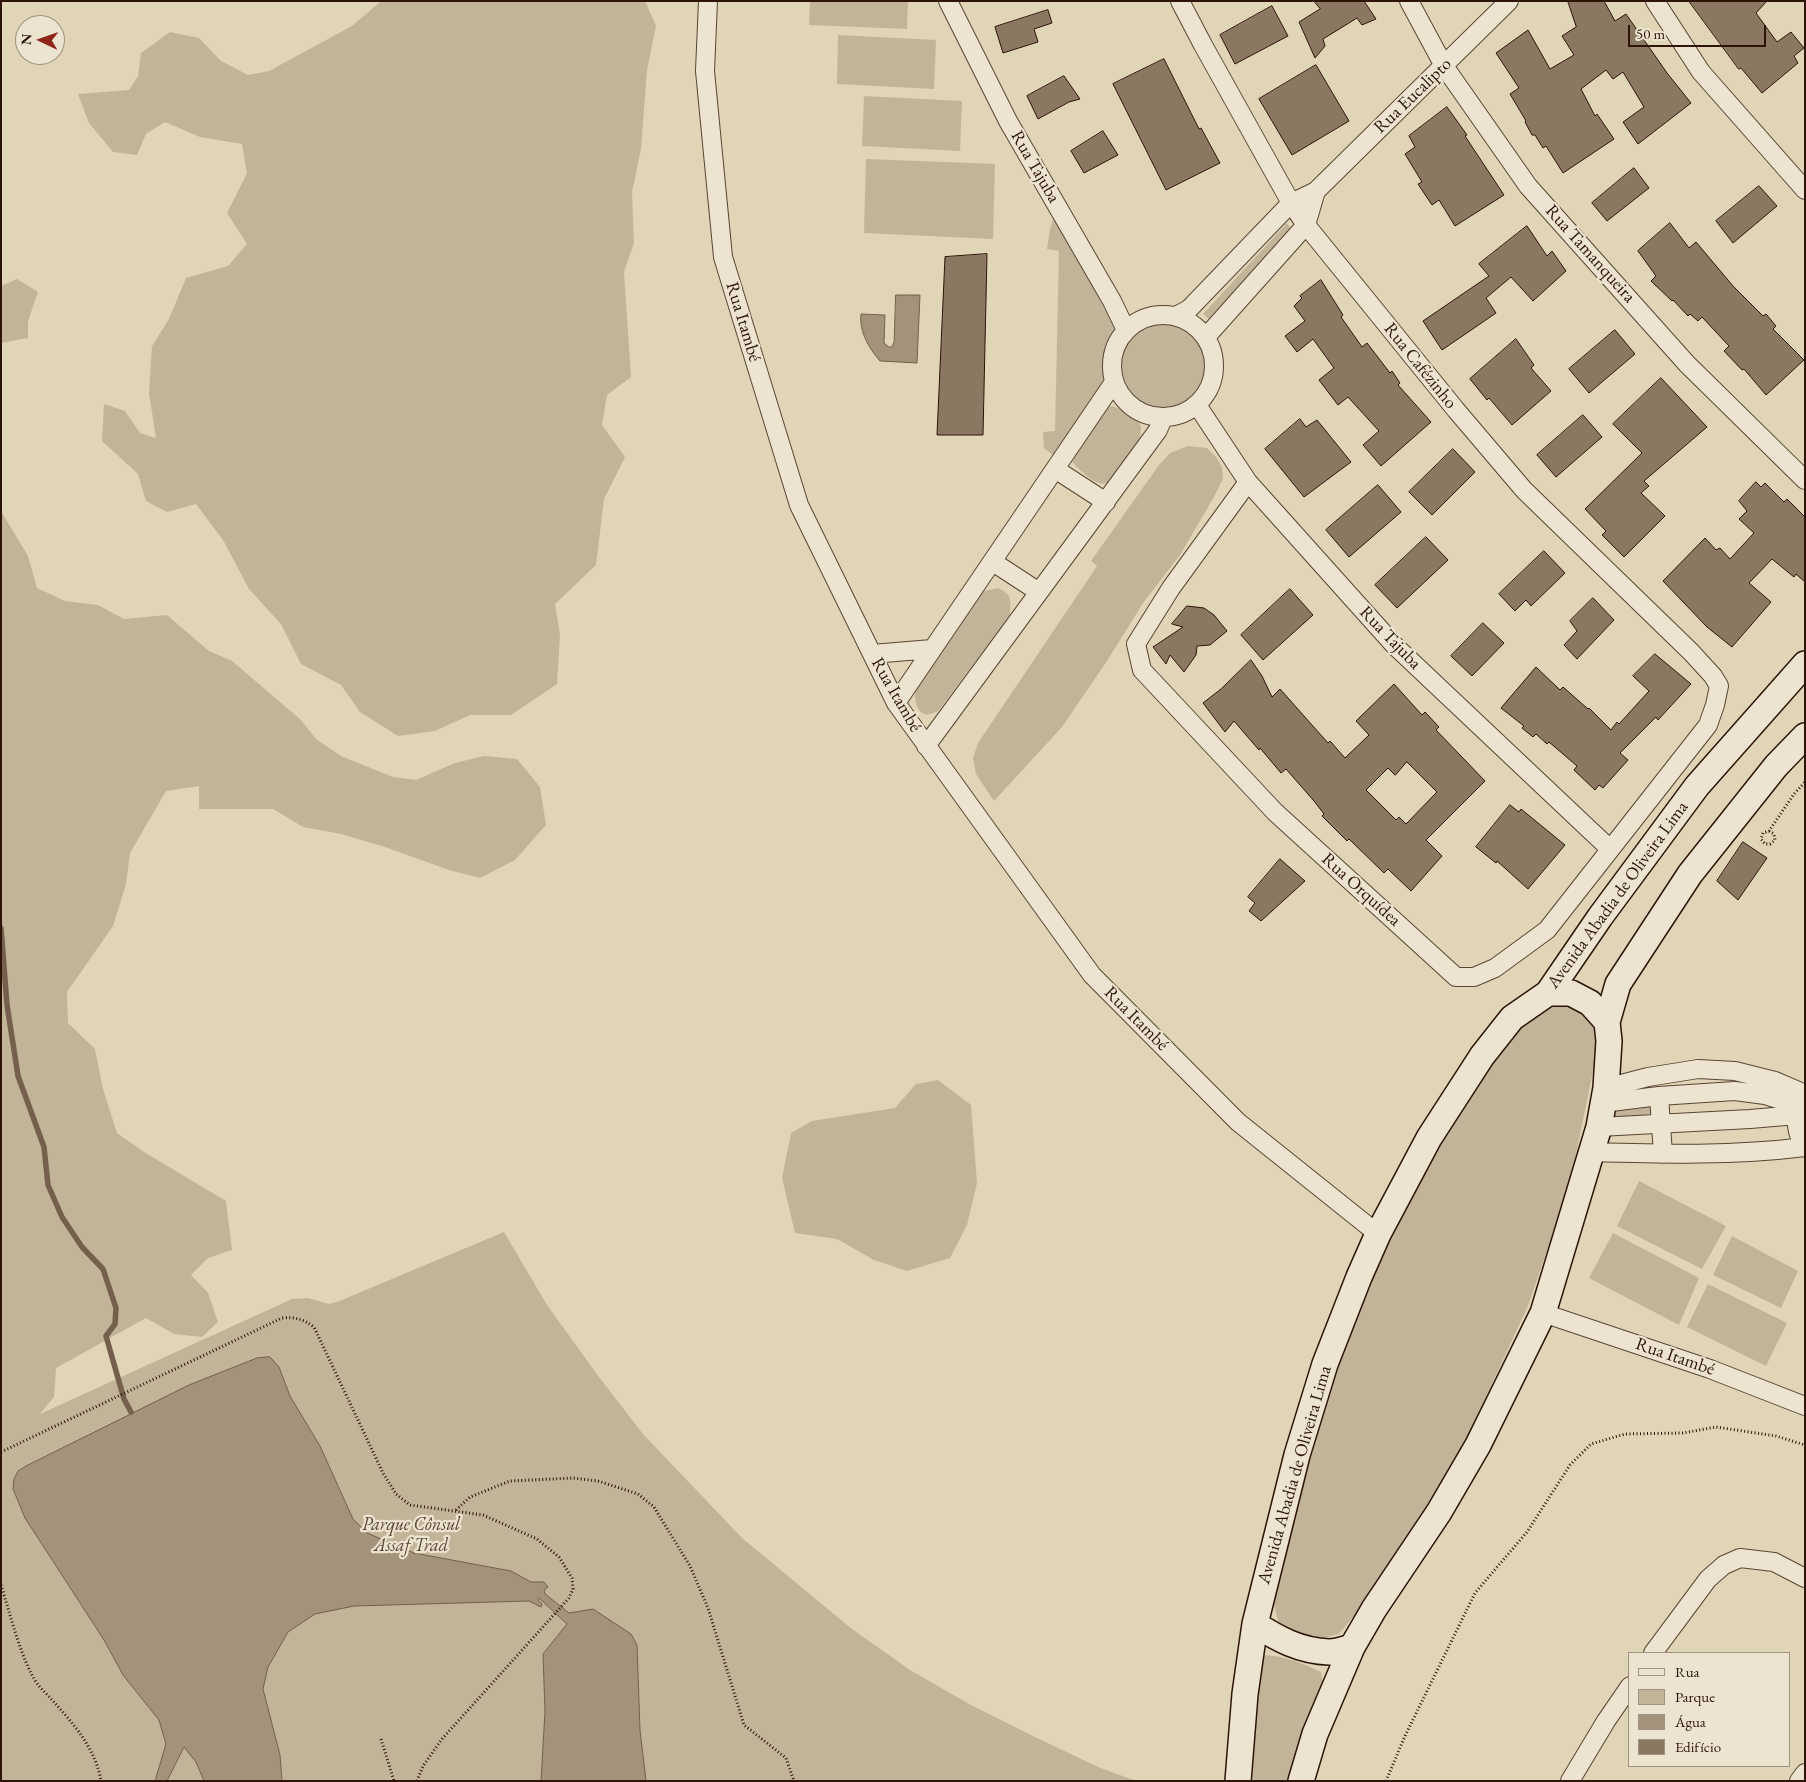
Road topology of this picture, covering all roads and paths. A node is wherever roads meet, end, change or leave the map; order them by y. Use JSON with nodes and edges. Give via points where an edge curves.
{"nodes":[{"id":1,"x":708,"y":1,"type":"edge"},
{"id":2,"x":948,"y":1,"type":"edge"},
{"id":3,"x":1180,"y":1,"type":"edge"},
{"id":4,"x":1409,"y":1,"type":"edge"},
{"id":5,"x":1509,"y":1,"type":"edge"},
{"id":6,"x":1655,"y":1,"type":"edge"},
{"id":7,"x":1444,"y":66,"type":"junction"},
{"id":8,"x":1805,"y":190,"type":"edge"},
{"id":9,"x":1316,"y":191,"type":"junction"},
{"id":10,"x":1291,"y":202,"type":"junction"},
{"id":11,"x":1306,"y":225,"type":"junction"},
{"id":12,"x":1176,"y":316,"type":"junction"},
{"id":13,"x":1126,"y":330,"type":"junction"},
{"id":14,"x":1206,"y":337,"type":"junction"},
{"id":15,"x":1114,"y":382,"type":"junction"},
{"id":16,"x":1197,"y":405,"type":"junction"},
{"id":17,"x":1163,"y":418,"type":"junction"},
{"id":18,"x":1055,"y":469,"type":"junction"},
{"id":19,"x":1805,"y":480,"type":"edge"},
{"id":20,"x":1248,"y":482,"type":"junction"},
{"id":21,"x":1106,"y":502,"type":"junction"},
{"id":22,"x":993,"y":562,"type":"junction"},
{"id":23,"x":1040,"y":592,"type":"junction"},
{"id":24,"x":932,"y":649,"type":"junction"},
{"id":25,"x":872,"y":654,"type":"junction"},
{"id":26,"x":1805,"y":664,"type":"edge"},
{"id":27,"x":1718,"y":686,"type":"joint"},
{"id":28,"x":896,"y":702,"type":"junction"},
{"id":29,"x":1805,"y":736,"type":"edge"},
{"id":30,"x":926,"y":746,"type":"junction"},
{"id":31,"x":1805,"y":782,"type":"edge"},
{"id":32,"x":1769,"y":831,"type":"junction"},
{"id":33,"x":1610,"y":849,"type":"junction"},
{"id":34,"x":1548,"y":993,"type":"junction"},
{"id":35,"x":1607,"y":1022,"type":"junction"},
{"id":36,"x":1734,"y":1071,"type":"junction"},
{"id":37,"x":1735,"y":1091,"type":"junction"},
{"id":38,"x":1659,"y":1096,"type":"junction"},
{"id":39,"x":1801,"y":1103,"type":"edge"},
{"id":40,"x":1603,"y":1106,"type":"junction"},
{"id":41,"x":1660,"y":1124,"type":"junction"},
{"id":42,"x":1805,"y":1147,"type":"edge"},
{"id":43,"x":1592,"y":1152,"type":"junction"},
{"id":44,"x":1663,"y":1154,"type":"junction"},
{"id":45,"x":1378,"y":1234,"type":"junction"},
{"id":46,"x":1543,"y":1313,"type":"junction"},
{"id":47,"x":1805,"y":1406,"type":"edge"},
{"id":48,"x":1805,"y":1445,"type":"edge"},
{"id":49,"x":1,"y":1452,"type":"edge"},
{"id":50,"x":455,"y":1511,"type":"junction"},
{"id":51,"x":1805,"y":1578,"type":"edge"},
{"id":52,"x":1,"y":1585,"type":"edge"},
{"id":53,"x":1255,"y":1624,"type":"junction"},
{"id":54,"x":1352,"y":1647,"type":"junction"},
{"id":55,"x":1653,"y":1652,"type":"edge"},
{"id":56,"x":1628,"y":1689,"type":"edge"},
{"id":57,"x":381,"y":1739,"type":"dead end"},
{"id":58,"x":1805,"y":1773,"type":"edge"},
{"id":59,"x":101,"y":1781,"type":"edge"},
{"id":60,"x":394,"y":1781,"type":"edge"},
{"id":61,"x":417,"y":1781,"type":"edge"},
{"id":62,"x":794,"y":1781,"type":"edge"},
{"id":63,"x":1238,"y":1781,"type":"edge"},
{"id":64,"x":1301,"y":1781,"type":"edge"},
{"id":65,"x":1386,"y":1781,"type":"edge"},
{"id":66,"x":1570,"y":1781,"type":"edge"},
{"id":67,"x":1799,"y":1781,"type":"edge"}],
"edges":[{"from":1,"to":25,"type":"street","name":"Rua Itambé","via":[[705,70],[723,257],[799,505]]},
{"from":2,"to":13,"type":"street","name":"Rua Tajuba","via":[[1008,121]]},
{"from":3,"to":10,"type":"street","name":"Rua Cafézinho"},
{"from":4,"to":7,"type":"street","name":"Rua Tamanqueira"},
{"from":5,"to":7,"type":"street","name":"Rua Eucalipto"},
{"from":6,"to":8,"type":"street","via":[[1701,72]]},
{"from":7,"to":9,"type":"street","name":"Rua Eucalipto"},
{"from":7,"to":19,"type":"street","name":"Rua Tamanqueira","via":[[1528,186],[1688,364]]},
{"from":9,"to":10,"type":"street","name":"Rua Eucalipto"},
{"from":9,"to":11,"type":"street","name":"Rua Eucalipto"},
{"from":10,"to":11,"type":"street","name":"Rua Cafézinho"},
{"from":10,"to":12,"type":"street","via":[[1189,308]]},
{"from":11,"to":14,"type":"street"},
{"from":11,"to":27,"type":"street","name":"Rua Cafézinho","via":[[1524,490],[1691,652]]},
{"from":12,"to":13,"type":"street","via":[[1158,315],[1141,320]]},
{"from":12,"to":14,"type":"street","via":[[1187,320]]},
{"from":13,"to":15,"type":"street","via":[[1113,354]]},
{"from":14,"to":16,"type":"street","via":[[1215,365],[1207,394]]},
{"from":15,"to":17,"type":"street","via":[[1133,408],[1147,416]]},
{"from":15,"to":18,"type":"street"},
{"from":16,"to":17,"type":"street","via":[[1187,412]]},
{"from":16,"to":20,"type":"street","name":"Rua Tajuba"},
{"from":17,"to":21,"type":"street","via":[[1158,430]]},
{"from":18,"to":21,"type":"street"},
{"from":18,"to":22,"type":"street"},
{"from":20,"to":33,"type":"street","name":"Rua Tajuba","via":[[1395,646]]},
{"from":20,"to":33,"type":"street","name":"Rua Orquídea","via":[[1170,588],[1136,644],[1142,670],[1275,812],[1456,977],[1474,977],[1495,968],[1547,930]]},
{"from":21,"to":23,"type":"street"},
{"from":22,"to":23,"type":"street"},
{"from":22,"to":24,"type":"street"},
{"from":23,"to":30,"type":"street"},
{"from":24,"to":25,"type":"street"},
{"from":24,"to":28,"type":"street"},
{"from":25,"to":28,"type":"street","name":"Rua Itambé"},
{"from":26,"to":34,"type":"street","name":"Avenida Abadia de Oliveira Lima","via":[[1697,786]]},
{"from":27,"to":33,"type":"street","name":"Rua Orquídea","via":[[1708,725]]},
{"from":28,"to":30,"type":"street","name":"Rua Itambé"},
{"from":29,"to":35,"type":"street","via":[[1776,766],[1690,874],[1618,984]]},
{"from":30,"to":45,"type":"street","name":"Rua Itambé","via":[[1092,975],[1238,1122]]},
{"from":31,"to":32,"type":"path"},
{"from":32,"to":32,"type":"path","via":[[1763,833],[1761,839],[1765,844],[1774,840],[1774,834]]},
{"from":34,"to":35,"type":"street","via":[[1571,993],[1590,1003]]},
{"from":34,"to":45,"type":"street","name":"Avenida Abadia de Oliveira Lima","via":[[1512,1018],[1482,1056],[1429,1138]]},
{"from":35,"to":40,"type":"street","via":[[1609,1041]]},
{"from":36,"to":37,"type":"street"},
{"from":36,"to":39,"type":"street","via":[[1775,1081]]},
{"from":36,"to":40,"type":"street","via":[[1698,1069],[1648,1077]]},
{"from":37,"to":38,"type":"street"},
{"from":37,"to":39,"type":"street"},
{"from":38,"to":40,"type":"street"},
{"from":38,"to":41,"type":"street"},
{"from":39,"to":41,"type":"street"},
{"from":39,"to":42,"type":"street","via":[[1796,1126]]},
{"from":40,"to":41,"type":"street"},
{"from":40,"to":43,"type":"street"},
{"from":41,"to":44,"type":"street"},
{"from":42,"to":44,"type":"street","via":[[1765,1152]]},
{"from":43,"to":44,"type":"street"},
{"from":43,"to":46,"type":"street"},
{"from":45,"to":53,"type":"street","name":"Avenida Abadia de Oliveira Lima","via":[[1325,1364],[1297,1456]]},
{"from":46,"to":47,"type":"street","name":"Rua Itambé","via":[[1710,1369]]},
{"from":46,"to":54,"type":"street","via":[[1478,1445]]},
{"from":48,"to":65,"type":"path","via":[[1776,1436],[1716,1427],[1683,1433],[1625,1434],[1591,1444],[1570,1465],[1527,1532],[1475,1593]]},
{"from":49,"to":50,"type":"path","via":[[282,1318],[295,1317],[314,1327],[396,1494],[410,1505]]},
{"from":50,"to":61,"type":"path","via":[[484,1515],[538,1539],[559,1557],[572,1578],[572,1589],[564,1604],[442,1739],[423,1766]]},
{"from":50,"to":62,"type":"path","via":[[470,1497],[510,1481],[574,1478],[598,1481],[638,1494],[654,1507],[690,1566],[708,1608],[744,1725],[786,1758]]},
{"from":51,"to":55,"type":"street","via":[[1774,1562],[1740,1558],[1724,1565],[1708,1580]]},
{"from":52,"to":59,"type":"path","via":[[24,1656],[38,1685],[90,1747]]},
{"from":53,"to":54,"type":"street","via":[[1302,1649],[1330,1652]]},
{"from":53,"to":63,"type":"street","name":"Avenida Abadia de Oliveira Lima"},
{"from":54,"to":64,"type":"street","via":[[1315,1734]]},
{"from":56,"to":66,"type":"street"},
{"from":57,"to":60,"type":"path"},
{"from":58,"to":67,"type":"street"}]}
